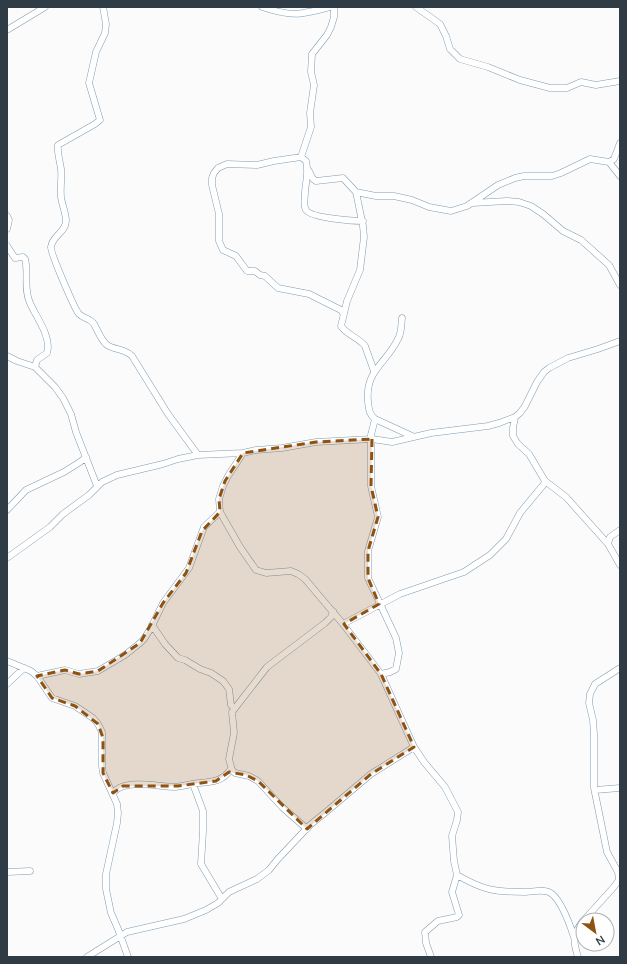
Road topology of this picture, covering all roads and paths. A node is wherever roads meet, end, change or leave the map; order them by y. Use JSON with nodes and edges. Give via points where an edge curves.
{"nodes":[{"id":1,"x":45,"y":7,"type":"edge"},
{"id":2,"x":103,"y":7,"type":"edge"},
{"id":3,"x":262,"y":7,"type":"edge"},
{"id":4,"x":330,"y":7,"type":"edge"},
{"id":5,"x":334,"y":7,"type":"edge"},
{"id":6,"x":416,"y":7,"type":"edge"},
{"id":7,"x":9,"y":27,"type":"edge"},
{"id":8,"x":620,"y":81,"type":"edge"},
{"id":9,"x":620,"y":143,"type":"edge"},
{"id":10,"x":301,"y":157,"type":"junction"},
{"id":11,"x":609,"y":162,"type":"junction"},
{"id":12,"x":308,"y":171,"type":"junction"},
{"id":13,"x":620,"y":176,"type":"edge"},
{"id":14,"x":356,"y":192,"type":"junction"},
{"id":15,"x":472,"y":203,"type":"junction"},
{"id":16,"x":7,"y":216,"type":"edge"},
{"id":17,"x":362,"y":221,"type":"junction"},
{"id":18,"x":7,"y":229,"type":"edge"},
{"id":19,"x":7,"y":246,"type":"edge"},
{"id":20,"x":620,"y":284,"type":"edge"},
{"id":21,"x":344,"y":313,"type":"junction"},
{"id":22,"x":402,"y":318,"type":"dead end"},
{"id":23,"x":620,"y":341,"type":"edge"},
{"id":24,"x":7,"y":356,"type":"edge"},
{"id":25,"x":35,"y":367,"type":"junction"},
{"id":26,"x":374,"y":371,"type":"junction"},
{"id":27,"x":515,"y":417,"type":"junction"},
{"id":28,"x":374,"y":419,"type":"junction"},
{"id":29,"x":413,"y":436,"type":"junction"},
{"id":30,"x":372,"y":439,"type":"junction"},
{"id":31,"x":243,"y":453,"type":"junction"},
{"id":32,"x":198,"y":455,"type":"junction"},
{"id":33,"x":86,"y":457,"type":"junction"},
{"id":34,"x":545,"y":481,"type":"junction"},
{"id":35,"x":97,"y":486,"type":"junction"},
{"id":36,"x":7,"y":510,"type":"edge"},
{"id":37,"x":220,"y":512,"type":"junction"},
{"id":38,"x":620,"y":530,"type":"edge"},
{"id":39,"x":608,"y":544,"type":"junction"},
{"id":40,"x":7,"y":558,"type":"edge"},
{"id":41,"x":620,"y":565,"type":"edge"},
{"id":42,"x":379,"y":604,"type":"junction"},
{"id":43,"x":333,"y":611,"type":"junction"},
{"id":44,"x":343,"y":624,"type":"junction"},
{"id":45,"x":152,"y":625,"type":"junction"},
{"id":46,"x":7,"y":661,"type":"edge"},
{"id":47,"x":24,"y":668,"type":"junction"},
{"id":48,"x":620,"y":668,"type":"edge"},
{"id":49,"x":381,"y":674,"type":"junction"},
{"id":50,"x":37,"y":676,"type":"junction"},
{"id":51,"x":7,"y":684,"type":"edge"},
{"id":52,"x":234,"y":708,"type":"junction"},
{"id":53,"x":414,"y":747,"type":"junction"},
{"id":54,"x":231,"y":768,"type":"junction"},
{"id":55,"x":193,"y":784,"type":"junction"},
{"id":56,"x":620,"y":788,"type":"edge"},
{"id":57,"x":595,"y":790,"type":"junction"},
{"id":58,"x":113,"y":793,"type":"junction"},
{"id":59,"x":307,"y":829,"type":"junction"},
{"id":60,"x":30,"y":871,"type":"dead end"},
{"id":61,"x":7,"y":872,"type":"edge"},
{"id":62,"x":457,"y":875,"type":"junction"},
{"id":63,"x":222,"y":899,"type":"junction"},
{"id":64,"x":592,"y":912,"type":"edge"},
{"id":65,"x":575,"y":933,"type":"edge"},
{"id":66,"x":120,"y":936,"type":"junction"},
{"id":67,"x":574,"y":937,"type":"junction"},
{"id":68,"x":87,"y":957,"type":"edge"},
{"id":69,"x":128,"y":957,"type":"edge"},
{"id":70,"x":431,"y":957,"type":"edge"},
{"id":71,"x":578,"y":957,"type":"edge"}],
"edges":[{"from":1,"to":7,"type":"street"},
{"from":2,"to":32,"type":"street","via":[[105,33],[96,52],[89,86],[100,120],[58,145],[61,197],[66,223],[51,244],[51,251],[78,313],[89,318],[104,342],[132,356],[168,414]]},
{"from":3,"to":4,"type":"street","via":[[295,15]]},
{"from":5,"to":10,"type":"street","via":[[331,27],[312,54],[314,85],[311,127]]},
{"from":6,"to":8,"type":"street","via":[[440,24],[450,49],[460,59],[550,88],[567,88],[581,82],[596,85]]},
{"from":9,"to":11,"type":"street","via":[[614,160]]},
{"from":10,"to":12,"type":"street","via":[[306,161]]},
{"from":10,"to":21,"type":"street","via":[[257,165],[227,164],[218,168],[212,178],[219,214],[219,244],[225,252],[236,256],[247,271],[255,271],[265,276],[278,288],[308,294]]},
{"from":11,"to":13,"type":"street"},
{"from":11,"to":15,"type":"street","via":[[590,159],[552,176],[515,178],[498,185]]},
{"from":12,"to":14,"type":"street","via":[[316,181],[343,178]]},
{"from":12,"to":17,"type":"street","via":[[305,193],[307,212],[338,220]]},
{"from":14,"to":15,"type":"street","via":[[406,198],[429,207],[451,211]]},
{"from":14,"to":17,"type":"street"},
{"from":15,"to":20,"type":"street","via":[[507,201],[531,206],[563,231],[581,240],[609,265]]},
{"from":16,"to":18,"type":"street"},
{"from":17,"to":21,"type":"street","via":[[364,237],[360,270]]},
{"from":19,"to":25,"type":"street","via":[[15,258],[22,257],[25,260],[28,298],[48,345],[47,353],[37,360]]},
{"from":21,"to":26,"type":"street","via":[[342,327],[365,346]]},
{"from":22,"to":26,"type":"street","via":[[398,339]]},
{"from":23,"to":27,"type":"street","via":[[568,358],[549,368]]},
{"from":24,"to":25,"type":"street"},
{"from":25,"to":33,"type":"street","via":[[55,387],[68,406]]},
{"from":26,"to":28,"type":"street","via":[[367,392],[369,412]]},
{"from":27,"to":29,"type":"street","via":[[488,426]]},
{"from":27,"to":34,"type":"street","via":[[513,436],[529,454]]},
{"from":28,"to":29,"type":"street"},
{"from":28,"to":30,"type":"street"},
{"from":29,"to":30,"type":"street","via":[[390,442]]},
{"from":30,"to":31,"type":"street","via":[[316,442]]},
{"from":30,"to":42,"type":"street","via":[[371,486],[378,517],[368,551],[368,578]]},
{"from":31,"to":32,"type":"street"},
{"from":31,"to":37,"type":"street","via":[[223,486],[219,499]]},
{"from":32,"to":35,"type":"street","via":[[117,475]]},
{"from":33,"to":35,"type":"street"},
{"from":33,"to":36,"type":"street","via":[[64,472],[26,490]]},
{"from":34,"to":39,"type":"street","via":[[566,497]]},
{"from":34,"to":42,"type":"street","via":[[520,513],[506,539],[490,555],[460,574],[412,589]]},
{"from":35,"to":40,"type":"street","via":[[50,528]]},
{"from":37,"to":43,"type":"street","via":[[256,570],[263,573],[288,571],[298,574]]},
{"from":37,"to":45,"type":"street","via":[[204,528],[189,568],[163,603]]},
{"from":38,"to":39,"type":"street","via":[[610,537]]},
{"from":39,"to":41,"type":"street"},
{"from":42,"to":44,"type":"street"},
{"from":42,"to":49,"type":"street","via":[[396,638],[399,652],[396,669]]},
{"from":43,"to":44,"type":"street"},
{"from":43,"to":52,"type":"street","via":[[325,623],[267,667]]},
{"from":44,"to":49,"type":"street"},
{"from":45,"to":50,"type":"street","via":[[136,647],[100,670],[80,674],[65,670]]},
{"from":45,"to":52,"type":"street","via":[[178,658],[211,672],[223,681]]},
{"from":46,"to":47,"type":"street"},
{"from":47,"to":50,"type":"street"},
{"from":47,"to":51,"type":"street"},
{"from":48,"to":57,"type":"street","via":[[598,682],[590,694]]},
{"from":49,"to":53,"type":"street"},
{"from":50,"to":58,"type":"street","via":[[52,698],[75,706],[98,724],[103,738],[103,772]]},
{"from":52,"to":54,"type":"street","via":[[234,733],[229,758]]},
{"from":53,"to":59,"type":"street","via":[[371,774]]},
{"from":53,"to":62,"type":"street","via":[[445,787],[458,812],[452,836]]},
{"from":54,"to":55,"type":"street","via":[[220,780]]},
{"from":54,"to":59,"type":"street","via":[[235,773],[258,781]]},
{"from":55,"to":58,"type":"street","via":[[174,787],[127,785],[117,788]]},
{"from":55,"to":63,"type":"street","via":[[203,811],[201,864]]},
{"from":56,"to":57,"type":"street"},
{"from":57,"to":64,"type":"street","via":[[607,852],[619,878]]},
{"from":58,"to":66,"type":"street","via":[[117,804],[117,823],[106,880],[109,906]]},
{"from":59,"to":63,"type":"street","via":[[269,870],[257,879],[229,892]]},
{"from":60,"to":61,"type":"street"},
{"from":62,"to":67,"type":"street","via":[[490,890],[546,890],[558,901]]},
{"from":62,"to":70,"type":"street","via":[[452,892],[459,915],[438,921],[425,932]]},
{"from":63,"to":66,"type":"street","via":[[216,905],[188,918],[127,932]]},
{"from":65,"to":67,"type":"street"},
{"from":66,"to":68,"type":"street"},
{"from":66,"to":69,"type":"street"},
{"from":67,"to":71,"type":"street"}]}
